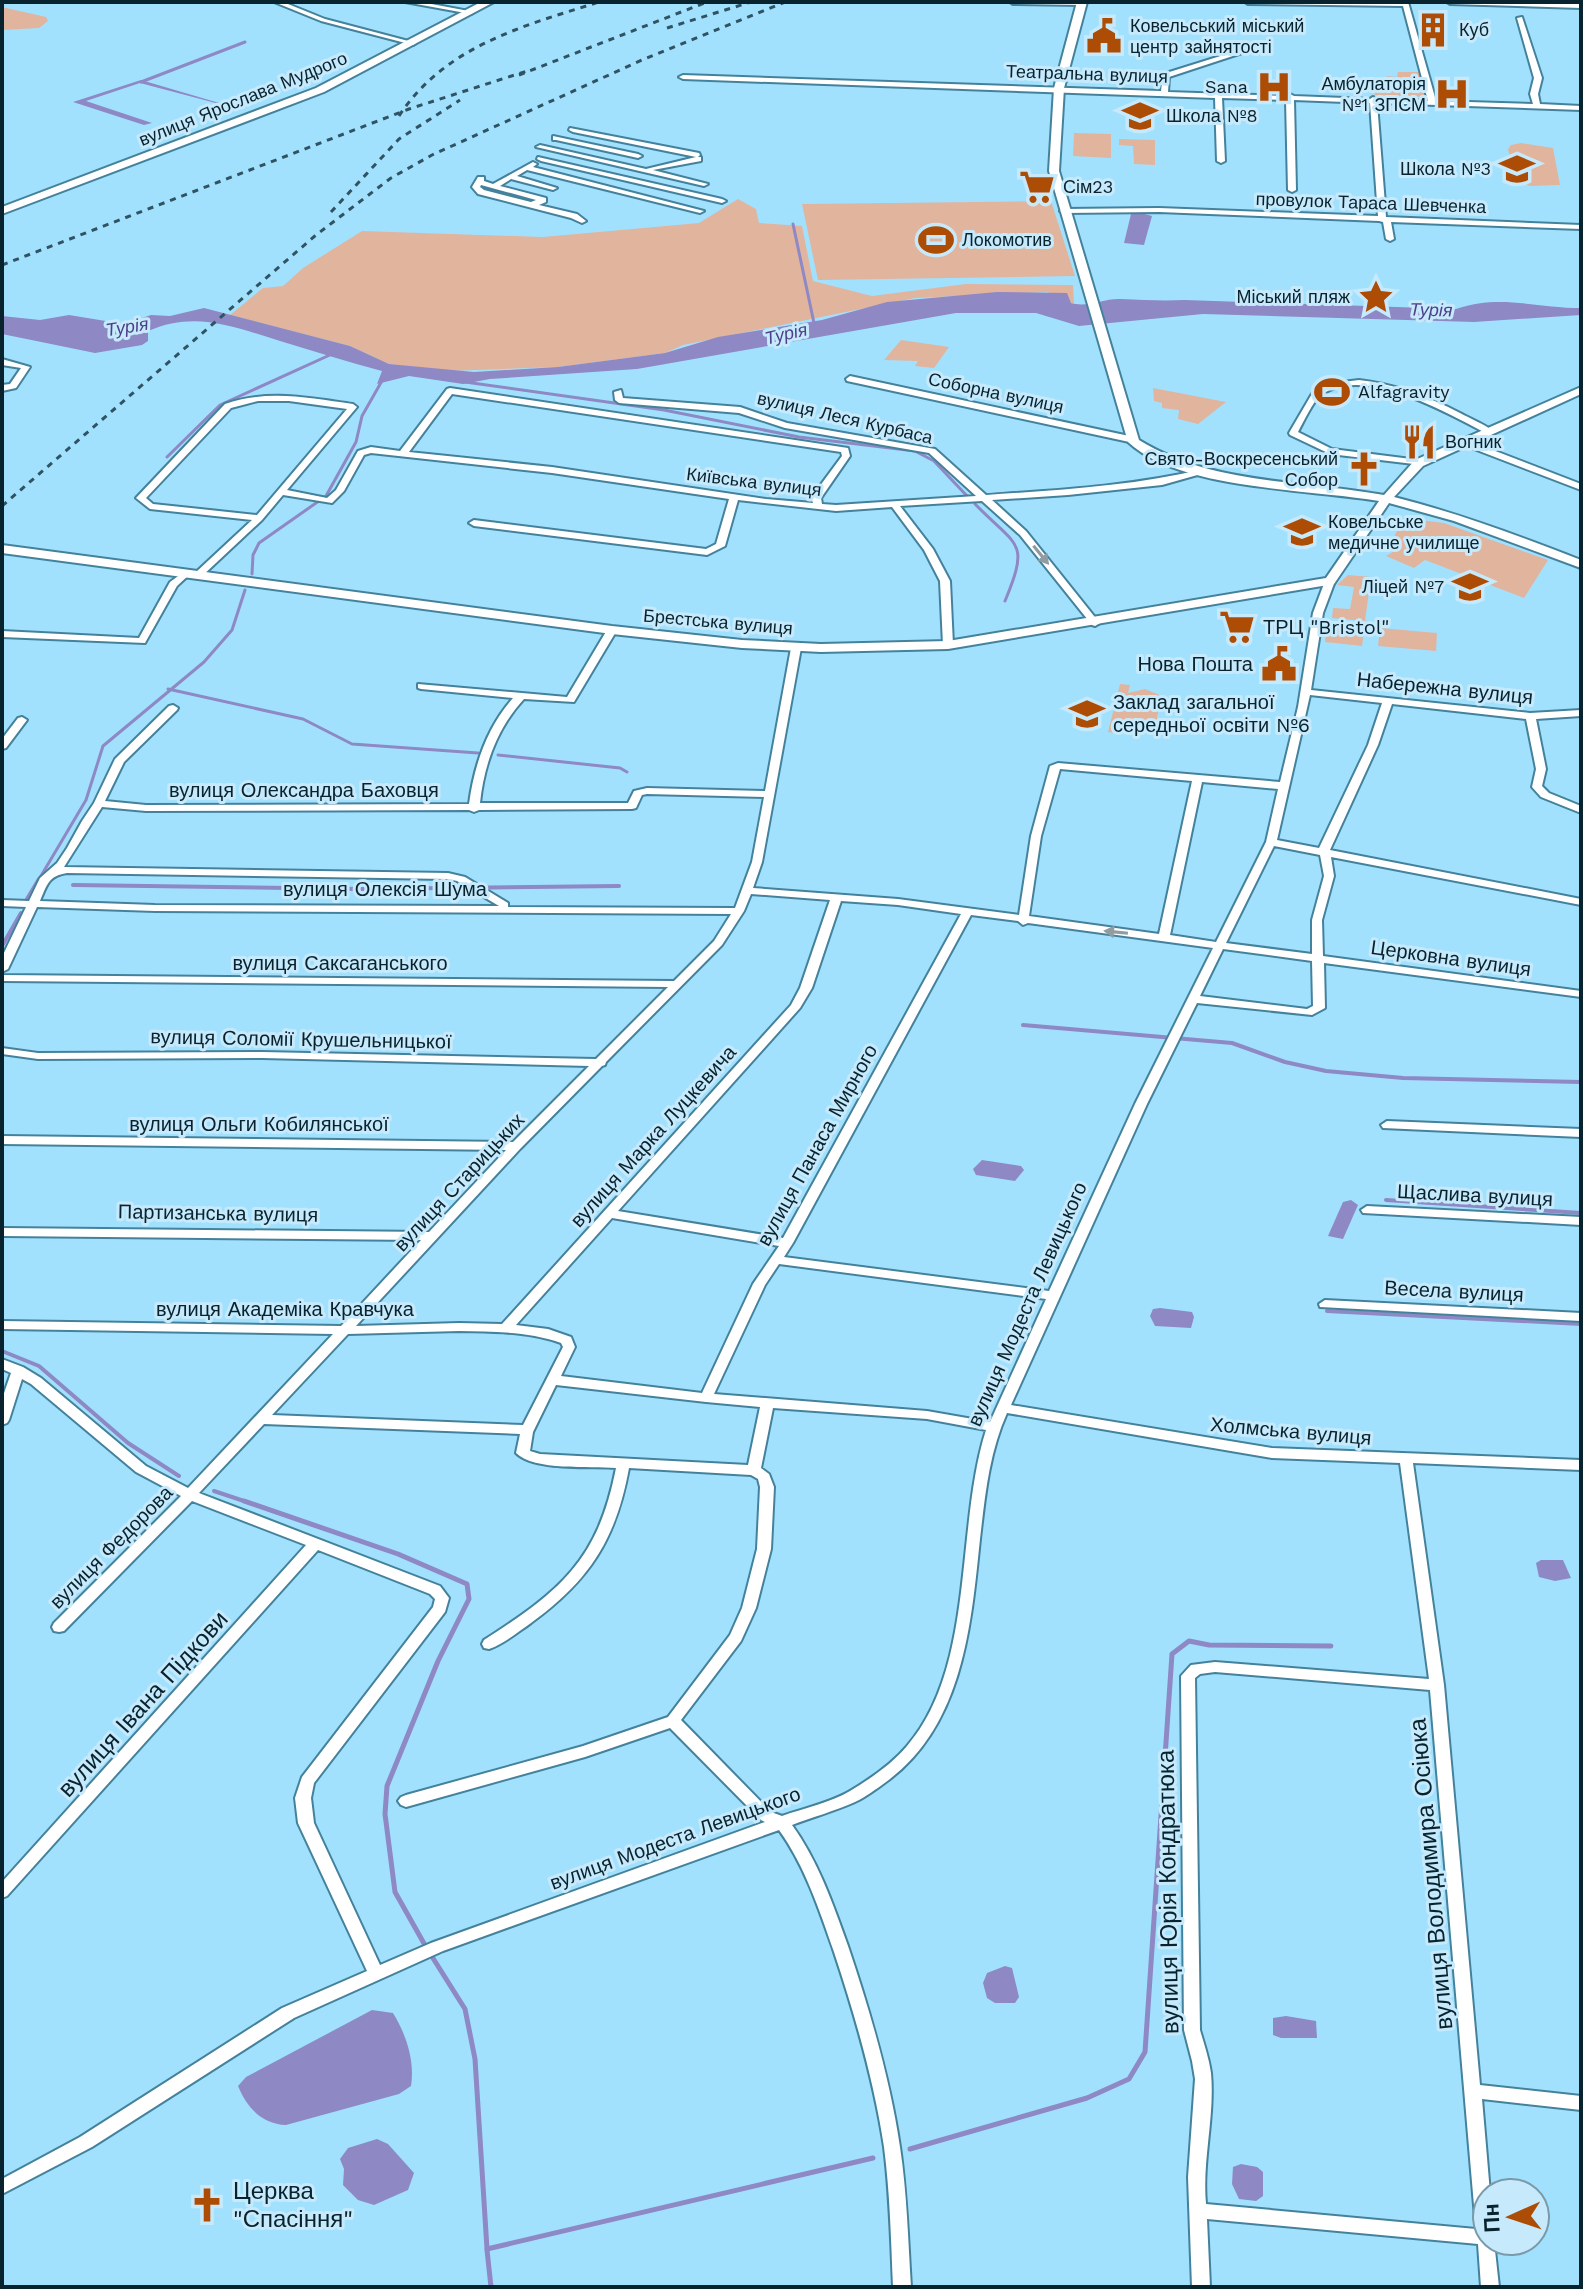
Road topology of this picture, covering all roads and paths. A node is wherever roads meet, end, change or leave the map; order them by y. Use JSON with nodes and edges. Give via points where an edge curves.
{"nodes":[{"id":1,"x":277,"y":2,"type":"edge"},
{"id":2,"x":408,"y":2,"type":"edge"},
{"id":3,"x":456,"y":2,"type":"edge"},
{"id":4,"x":489,"y":2,"type":"edge"},
{"id":5,"x":1013,"y":2,"type":"edge"},
{"id":6,"x":1082,"y":2,"type":"edge"},
{"id":7,"x":1248,"y":2,"type":"edge"},
{"id":8,"x":1292,"y":2,"type":"edge"},
{"id":9,"x":1450,"y":2,"type":"edge"},
{"id":10,"x":1406,"y":3,"type":"edge"},
{"id":11,"x":1581,"y":6,"type":"edge"},
{"id":12,"x":447,"y":7,"type":"junction"},
{"id":13,"x":471,"y":12,"type":"junction"},
{"id":14,"x":1520,"y":18,"type":"dead end"},
{"id":15,"x":413,"y":43,"type":"junction"},
{"id":16,"x":1246,"y":50,"type":"dead end"},
{"id":17,"x":683,"y":77,"type":"dead end"},
{"id":18,"x":1060,"y":85,"type":"junction"},
{"id":19,"x":1164,"y":92,"type":"junction"},
{"id":20,"x":1218,"y":94,"type":"junction"},
{"id":21,"x":1290,"y":96,"type":"junction"},
{"id":22,"x":1373,"y":99,"type":"junction"},
{"id":23,"x":1432,"y":101,"type":"junction"},
{"id":24,"x":1537,"y":105,"type":"junction"},
{"id":25,"x":1581,"y":108,"type":"edge"},
{"id":26,"x":573,"y":130,"type":"dead end"},
{"id":27,"x":556,"y":138,"type":"dead end"},
{"id":28,"x":540,"y":147,"type":"dead end"},
{"id":29,"x":556,"y":150,"type":"junction"},
{"id":30,"x":638,"y":156,"type":"dead end"},
{"id":31,"x":541,"y":159,"type":"junction"},
{"id":32,"x":1221,"y":161,"type":"dead end"},
{"id":33,"x":527,"y":168,"type":"junction"},
{"id":34,"x":642,"y":170,"type":"junction"},
{"id":35,"x":511,"y":177,"type":"junction"},
{"id":36,"x":704,"y":184,"type":"dead end"},
{"id":37,"x":494,"y":186,"type":"junction"},
{"id":38,"x":553,"y":188,"type":"dead end"},
{"id":39,"x":1292,"y":190,"type":"dead end"},
{"id":40,"x":722,"y":201,"type":"dead end"},
{"id":41,"x":532,"y":205,"type":"junction"},
{"id":42,"x":2,"y":211,"type":"edge"},
{"id":43,"x":700,"y":211,"type":"dead end"},
{"id":44,"x":1064,"y":211,"type":"junction"},
{"id":45,"x":1384,"y":220,"type":"junction"},
{"id":46,"x":582,"y":221,"type":"dead end"},
{"id":47,"x":1581,"y":227,"type":"edge"},
{"id":48,"x":1390,"y":239,"type":"dead end"},
{"id":49,"x":2,"y":362,"type":"edge"},
{"id":50,"x":850,"y":379,"type":"dead end"},
{"id":51,"x":2,"y":388,"type":"edge"},
{"id":52,"x":1581,"y":390,"type":"edge"},
{"id":53,"x":618,"y":392,"type":"dead end"},
{"id":54,"x":1489,"y":431,"type":"junction"},
{"id":55,"x":1134,"y":440,"type":"junction"},
{"id":56,"x":1464,"y":442,"type":"junction"},
{"id":57,"x":403,"y":453,"type":"junction"},
{"id":58,"x":1419,"y":463,"type":"junction"},
{"id":59,"x":1204,"y":472,"type":"junction"},
{"id":60,"x":1581,"y":487,"type":"edge"},
{"id":61,"x":282,"y":492,"type":"junction"},
{"id":62,"x":734,"y":497,"type":"junction"},
{"id":63,"x":987,"y":499,"type":"junction"},
{"id":64,"x":1386,"y":499,"type":"junction"},
{"id":65,"x":894,"y":504,"type":"junction"},
{"id":66,"x":818,"y":507,"type":"junction"},
{"id":67,"x":259,"y":518,"type":"junction"},
{"id":68,"x":474,"y":523,"type":"dead end"},
{"id":69,"x":2,"y":549,"type":"edge"},
{"id":70,"x":1581,"y":564,"type":"edge"},
{"id":71,"x":192,"y":574,"type":"junction"},
{"id":72,"x":1330,"y":581,"type":"junction"},
{"id":73,"x":1095,"y":623,"type":"junction"},
{"id":74,"x":612,"y":630,"type":"junction"},
{"id":75,"x":2,"y":634,"type":"edge"},
{"id":76,"x":948,"y":645,"type":"junction"},
{"id":77,"x":796,"y":648,"type":"junction"},
{"id":78,"x":421,"y":686,"type":"dead end"},
{"id":79,"x":1306,"y":692,"type":"junction"},
{"id":80,"x":521,"y":696,"type":"junction"},
{"id":81,"x":1388,"y":701,"type":"junction"},
{"id":82,"x":173,"y":708,"type":"dead end"},
{"id":83,"x":1581,"y":713,"type":"edge"},
{"id":84,"x":1530,"y":716,"type":"junction"},
{"id":85,"x":22,"y":720,"type":"dead end"},
{"id":86,"x":2,"y":746,"type":"edge"},
{"id":87,"x":1198,"y":777,"type":"junction"},
{"id":88,"x":1285,"y":786,"type":"junction"},
{"id":89,"x":769,"y":794,"type":"junction"},
{"id":90,"x":99,"y":804,"type":"junction"},
{"id":91,"x":474,"y":809,"type":"junction"},
{"id":92,"x":1581,"y":810,"type":"edge"},
{"id":93,"x":1271,"y":842,"type":"junction"},
{"id":94,"x":1325,"y":853,"type":"junction"},
{"id":95,"x":53,"y":872,"type":"junction"},
{"id":96,"x":748,"y":891,"type":"junction"},
{"id":97,"x":836,"y":899,"type":"junction"},
{"id":98,"x":1581,"y":902,"type":"edge"},
{"id":99,"x":2,"y":903,"type":"edge"},
{"id":100,"x":31,"y":907,"type":"junction"},
{"id":101,"x":506,"y":907,"type":"junction"},
{"id":102,"x":739,"y":911,"type":"junction"},
{"id":103,"x":966,"y":914,"type":"junction"},
{"id":104,"x":1023,"y":922,"type":"junction"},
{"id":105,"x":1164,"y":937,"type":"junction"},
{"id":106,"x":1221,"y":944,"type":"junction"},
{"id":107,"x":1317,"y":957,"type":"junction"},
{"id":108,"x":2,"y":969,"type":"edge"},
{"id":109,"x":2,"y":978,"type":"edge"},
{"id":110,"x":678,"y":984,"type":"junction"},
{"id":111,"x":1581,"y":994,"type":"edge"},
{"id":112,"x":1195,"y":999,"type":"junction"},
{"id":113,"x":2,"y":1051,"type":"edge"},
{"id":114,"x":601,"y":1063,"type":"junction"},
{"id":115,"x":1387,"y":1125,"type":"dead end"},
{"id":116,"x":1581,"y":1133,"type":"edge"},
{"id":117,"x":2,"y":1140,"type":"edge"},
{"id":118,"x":516,"y":1146,"type":"junction"},
{"id":119,"x":1367,"y":1210,"type":"dead end"},
{"id":120,"x":610,"y":1214,"type":"junction"},
{"id":121,"x":1581,"y":1221,"type":"edge"},
{"id":122,"x":2,"y":1232,"type":"edge"},
{"id":123,"x":433,"y":1236,"type":"junction"},
{"id":124,"x":787,"y":1243,"type":"junction"},
{"id":125,"x":777,"y":1260,"type":"junction"},
{"id":126,"x":1054,"y":1296,"type":"junction"},
{"id":127,"x":1325,"y":1304,"type":"dead end"},
{"id":128,"x":1581,"y":1317,"type":"edge"},
{"id":129,"x":2,"y":1325,"type":"edge"},
{"id":130,"x":505,"y":1329,"type":"junction"},
{"id":131,"x":341,"y":1330,"type":"junction"},
{"id":132,"x":2,"y":1363,"type":"edge"},
{"id":133,"x":18,"y":1370,"type":"junction"},
{"id":134,"x":555,"y":1380,"type":"junction"},
{"id":135,"x":706,"y":1398,"type":"junction"},
{"id":136,"x":768,"y":1402,"type":"junction"},
{"id":137,"x":1001,"y":1408,"type":"junction"},
{"id":138,"x":259,"y":1419,"type":"junction"},
{"id":139,"x":2,"y":1420,"type":"edge"},
{"id":140,"x":994,"y":1427,"type":"junction"},
{"id":141,"x":526,"y":1430,"type":"junction"},
{"id":142,"x":1406,"y":1459,"type":"junction"},
{"id":143,"x":623,"y":1464,"type":"junction"},
{"id":144,"x":1581,"y":1465,"type":"edge"},
{"id":145,"x":754,"y":1470,"type":"junction"},
{"id":146,"x":190,"y":1495,"type":"junction"},
{"id":147,"x":316,"y":1543,"type":"junction"},
{"id":148,"x":59,"y":1627,"type":"dead end"},
{"id":149,"x":489,"y":1644,"type":"dead end"},
{"id":150,"x":1437,"y":1685,"type":"junction"},
{"id":151,"x":673,"y":1721,"type":"junction"},
{"id":152,"x":406,"y":1801,"type":"dead end"},
{"id":153,"x":782,"y":1824,"type":"junction"},
{"id":154,"x":2,"y":1892,"type":"edge"},
{"id":155,"x":376,"y":1973,"type":"junction"},
{"id":156,"x":1475,"y":2091,"type":"junction"},
{"id":157,"x":1581,"y":2103,"type":"edge"},
{"id":158,"x":1481,"y":2177,"type":"edge"},
{"id":159,"x":2,"y":2187,"type":"edge"},
{"id":160,"x":1198,"y":2211,"type":"junction"},
{"id":161,"x":1471,"y":2236,"type":"edge"},
{"id":162,"x":1488,"y":2257,"type":"edge"},
{"id":163,"x":902,"y":2287,"type":"edge"},
{"id":164,"x":1201,"y":2287,"type":"edge"},
{"id":165,"x":1490,"y":2287,"type":"edge"}],
"edges":[{"from":1,"to":15,"type":"street","via":[[315,18]]},
{"from":2,"to":12,"type":"street"},
{"from":3,"to":12,"type":"street"},
{"from":4,"to":13,"type":"highway","name":"вулиця Ярослава Мудрого"},
{"from":5,"to":6,"type":"street"},
{"from":6,"to":18,"type":"main road"},
{"from":7,"to":8,"type":"street"},
{"from":8,"to":10,"type":"street"},
{"from":9,"to":11,"type":"street"},
{"from":10,"to":23,"type":"street"},
{"from":12,"to":13,"type":"street"},
{"from":13,"to":15,"type":"highway","name":"вулиця Ярослава Мудрого"},
{"from":14,"to":24,"type":"street","via":[[1538,78]]},
{"from":15,"to":42,"type":"highway","name":"вулиця Ярослава Мудрого","via":[[275,108]]},
{"from":16,"to":19,"type":"street","via":[[1166,76]]},
{"from":17,"to":18,"type":"street","name":"Театральна вулиця"},
{"from":18,"to":19,"type":"street","name":"Театральна вулиця"},
{"from":18,"to":44,"type":"main road","via":[[1054,171]]},
{"from":19,"to":20,"type":"street","name":"Театральна вулиця"},
{"from":20,"to":21,"type":"street","name":"Театральна вулиця"},
{"from":20,"to":32,"type":"street"},
{"from":21,"to":22,"type":"street","name":"Театральна вулиця"},
{"from":21,"to":39,"type":"street"},
{"from":22,"to":23,"type":"street","name":"Театральна вулиця"},
{"from":22,"to":45,"type":"street"},
{"from":23,"to":24,"type":"street","name":"Театральна вулиця"},
{"from":24,"to":25,"type":"street","name":"Театральна вулиця"},
{"from":26,"to":34,"type":"street","via":[[699,156]]},
{"from":27,"to":30,"type":"street"},
{"from":28,"to":29,"type":"street"},
{"from":29,"to":31,"type":"street"},
{"from":29,"to":34,"type":"street"},
{"from":31,"to":33,"type":"street"},
{"from":31,"to":40,"type":"street"},
{"from":33,"to":35,"type":"street"},
{"from":33,"to":43,"type":"street"},
{"from":34,"to":36,"type":"street"},
{"from":35,"to":37,"type":"street"},
{"from":35,"to":38,"type":"street"},
{"from":37,"to":41,"type":"street","via":[[543,199]]},
{"from":37,"to":41,"type":"street","via":[[480,181],[476,190]]},
{"from":41,"to":46,"type":"street"},
{"from":44,"to":45,"type":"street","name":"провулок Тараса Шевченка"},
{"from":44,"to":55,"type":"main road"},
{"from":45,"to":47,"type":"street","name":"провулок Тараса Шевченка"},
{"from":45,"to":48,"type":"street"},
{"from":49,"to":51,"type":"street","via":[[26,365],[13,386]]},
{"from":50,"to":55,"type":"street","name":"Соборна вулиця"},
{"from":52,"to":54,"type":"main road"},
{"from":53,"to":63,"type":"street","name":"вулиця Леся Курбаса","via":[[619,400],[740,410],[795,427],[923,448]]},
{"from":54,"to":56,"type":"main road"},
{"from":54,"to":58,"type":"street","via":[[1421,398],[1351,382],[1316,394],[1293,433],[1330,451]]},
{"from":55,"to":59,"type":"main road","via":[[1160,459]]},
{"from":56,"to":58,"type":"main road"},
{"from":56,"to":60,"type":"street"},
{"from":57,"to":61,"type":"street","name":"Київська вулиця","via":[[361,453],[340,491],[328,501]]},
{"from":57,"to":62,"type":"street","name":"Київська вулиця"},
{"from":57,"to":66,"type":"street","name":"вулиця Леся Курбаса","via":[[450,391],[845,450],[816,498]]},
{"from":58,"to":64,"type":"main road"},
{"from":59,"to":63,"type":"street","name":"Київська вулиця","via":[[1164,482]]},
{"from":59,"to":64,"type":"main road"},
{"from":61,"to":67,"type":"street"},
{"from":61,"to":67,"type":"street","via":[[353,407],[244,399],[228,406],[141,498],[150,506]]},
{"from":62,"to":66,"type":"street","name":"Київська вулиця"},
{"from":62,"to":68,"type":"street","via":[[720,546],[707,552]]},
{"from":63,"to":65,"type":"street","name":"Київська вулиця"},
{"from":63,"to":73,"type":"street","name":"вулиця Леся Курбаса","one_way":true,"via":[[1023,533]]},
{"from":64,"to":70,"type":"main road","via":[[1508,535]]},
{"from":64,"to":72,"type":"main road"},
{"from":65,"to":66,"type":"street","name":"Київська вулиця"},
{"from":65,"to":76,"type":"street","via":[[945,581]]},
{"from":67,"to":71,"type":"street"},
{"from":69,"to":71,"type":"main road","name":"Брестська вулиця"},
{"from":71,"to":74,"type":"main road","name":"Брестська вулиця"},
{"from":71,"to":75,"type":"street","via":[[173,584],[142,641]]},
{"from":72,"to":73,"type":"main road","name":"Брестська вулиця"},
{"from":72,"to":79,"type":"street","name":"вулиця Модеста Левицького","via":[[1318,613]]},
{"from":73,"to":76,"type":"main road","name":"Брестська вулиця"},
{"from":74,"to":77,"type":"main road","name":"Брестська вулиця"},
{"from":74,"to":80,"type":"street","via":[[570,700]]},
{"from":76,"to":77,"type":"main road","name":"Брестська вулиця"},
{"from":77,"to":89,"type":"street","name":"вулиця Старицьких"},
{"from":78,"to":80,"type":"street"},
{"from":79,"to":81,"type":"street","name":"Набережна вулиця"},
{"from":79,"to":88,"type":"street","name":"вулиця Модеста Левицького"},
{"from":80,"to":91,"type":"street","via":[[497,728],[481,767]]},
{"from":81,"to":84,"type":"street","name":"Набережна вулиця"},
{"from":81,"to":94,"type":"street"},
{"from":82,"to":90,"type":"street","via":[[119,761]]},
{"from":83,"to":84,"type":"street","name":"Набережна вулиця"},
{"from":84,"to":92,"type":"street","via":[[1541,769],[1537,787]]},
{"from":85,"to":86,"type":"street"},
{"from":87,"to":88,"type":"street"},
{"from":87,"to":104,"type":"street","via":[[1063,763],[1054,768],[1036,836]]},
{"from":87,"to":105,"type":"street"},
{"from":88,"to":93,"type":"street","name":"вулиця Модеста Левицького"},
{"from":89,"to":91,"type":"street","name":"вулиця Олександра Баховця","via":[[647,791],[638,793],[632,806]]},
{"from":89,"to":96,"type":"street","name":"вулиця Старицьких"},
{"from":90,"to":91,"type":"street","name":"вулиця Олександра Баховця"},
{"from":90,"to":95,"type":"street"},
{"from":93,"to":94,"type":"street"},
{"from":93,"to":106,"type":"street","name":"вулиця Модеста Левицького"},
{"from":94,"to":98,"type":"street"},
{"from":94,"to":107,"type":"street","via":[[1329,876],[1317,920]]},
{"from":95,"to":100,"type":"street"},
{"from":95,"to":101,"type":"street","via":[[448,876]]},
{"from":96,"to":97,"type":"street"},
{"from":96,"to":102,"type":"street","name":"вулиця Старицьких"},
{"from":97,"to":103,"type":"street","name":"Церковна вулиця","via":[[898,902]]},
{"from":97,"to":120,"type":"street","name":"вулиця Марка Луцкевича","via":[[796,1006]]},
{"from":99,"to":100,"type":"street","name":"вулиця Олексія Шума"},
{"from":100,"to":101,"type":"street","name":"вулиця Олексія Шума"},
{"from":100,"to":108,"type":"street"},
{"from":101,"to":102,"type":"street","name":"вулиця Олексія Шума"},
{"from":102,"to":110,"type":"street","name":"вулиця Старицьких","via":[[718,943]]},
{"from":103,"to":104,"type":"street","name":"Церковна вулиця"},
{"from":103,"to":124,"type":"street","name":"вулиця Панаса Мирного"},
{"from":105,"to":104,"type":"street","name":"Церковна вулиця","one_way":true},
{"from":105,"to":106,"type":"street","name":"Церковна вулиця"},
{"from":106,"to":107,"type":"street","name":"Церковна вулиця"},
{"from":106,"to":112,"type":"street","name":"вулиця Модеста Левицького"},
{"from":107,"to":111,"type":"street","name":"Церковна вулиця"},
{"from":107,"to":112,"type":"street","via":[[1315,1012]]},
{"from":109,"to":110,"type":"street","name":"вулиця Саксаганського"},
{"from":110,"to":114,"type":"street","name":"вулиця Старицьких"},
{"from":112,"to":126,"type":"street","name":"вулиця Модеста Левицького"},
{"from":113,"to":114,"type":"street","name":"вулиця Соломії Крушельницької","via":[[38,1056]]},
{"from":114,"to":118,"type":"street","name":"вулиця Старицьких"},
{"from":115,"to":116,"type":"street"},
{"from":117,"to":118,"type":"street","name":"вулиця Ольги Кобилянської"},
{"from":118,"to":123,"type":"street","name":"вулиця Старицьких"},
{"from":119,"to":121,"type":"street","name":"Щаслива вулиця"},
{"from":120,"to":124,"type":"street"},
{"from":120,"to":130,"type":"street","name":"вулиця Марка Луцкевича"},
{"from":122,"to":123,"type":"street","name":"Партизанська вулиця"},
{"from":123,"to":131,"type":"street","name":"вулиця Старицьких"},
{"from":124,"to":125,"type":"street","name":"вулиця Панаса Мирного"},
{"from":125,"to":126,"type":"street"},
{"from":125,"to":135,"type":"street","name":"вулиця Панаса Мирного","via":[[759,1284]]},
{"from":126,"to":137,"type":"street","name":"вулиця Модеста Левицького"},
{"from":127,"to":128,"type":"street","name":"Весела вулиця"},
{"from":129,"to":131,"type":"street","name":"вулиця Академіка Кравчука"},
{"from":130,"to":131,"type":"street","name":"вулиця Академіка Кравчука"},
{"from":130,"to":134,"type":"street","name":"вулиця Академіка Кравчука","via":[[566,1340],[569,1347]]},
{"from":131,"to":138,"type":"street","name":"вулиця Старицьких"},
{"from":132,"to":133,"type":"street"},
{"from":133,"to":139,"type":"street"},
{"from":133,"to":146,"type":"street","via":[[141,1469]]},
{"from":134,"to":135,"type":"street"},
{"from":134,"to":141,"type":"street"},
{"from":135,"to":136,"type":"street"},
{"from":136,"to":140,"type":"street","via":[[927,1415]]},
{"from":136,"to":145,"type":"street"},
{"from":137,"to":140,"type":"street","name":"вулиця Модеста Левицького"},
{"from":137,"to":142,"type":"street","name":"Холмська вулиця","via":[[1272,1453]]},
{"from":138,"to":141,"type":"street"},
{"from":138,"to":146,"type":"street","name":"вулиця Старицьких"},
{"from":140,"to":153,"type":"street","name":"вулиця Модеста Левицького","via":[[981,1472],[965,1613],[941,1700],[892,1771],[852,1797]]},
{"from":141,"to":143,"type":"street","via":[[523,1453],[538,1459]]},
{"from":142,"to":144,"type":"street","name":"Холмська вулиця"},
{"from":142,"to":150,"type":"street","name":"вулиця Володимира Осіюка"},
{"from":143,"to":145,"type":"street"},
{"from":143,"to":149,"type":"street","via":[[619,1500],[594,1553],[559,1594]]},
{"from":145,"to":151,"type":"street","via":[[767,1487],[764,1549],[749,1608],[736,1637]]},
{"from":146,"to":147,"type":"street"},
{"from":146,"to":148,"type":"street","name":"вулиця Федорова"},
{"from":147,"to":154,"type":"street","name":"вулиця Івана Підкови"},
{"from":147,"to":155,"type":"street","via":[[435,1590],[442,1598],[440,1608],[307,1781],[303,1798],[306,1823]]},
{"from":150,"to":156,"type":"street","name":"вулиця Володимира Осіюка"},
{"from":150,"to":160,"type":"street","name":"вулиця Юрія Кондратюка","via":[[1215,1667],[1196,1669],[1188,1676],[1192,2030],[1203,2076],[1203,2123],[1194,2180]]},
{"from":151,"to":152,"type":"street"},
{"from":151,"to":153,"type":"street","via":[[766,1816]]},
{"from":153,"to":155,"type":"street","name":"вулиця Модеста Левицького"},
{"from":153,"to":163,"type":"street","via":[[806,1861],[842,1954],[888,2121],[897,2178]]},
{"from":155,"to":159,"type":"street","via":[[288,2013],[86,2142]]},
{"from":156,"to":157,"type":"street"},
{"from":156,"to":158,"type":"street","name":"вулиця Володимира Осіюка"},
{"from":160,"to":161,"type":"street"},
{"from":160,"to":164,"type":"street"},
{"from":162,"to":165,"type":"street","name":"вулиця Володимира Осіюка"}]}
